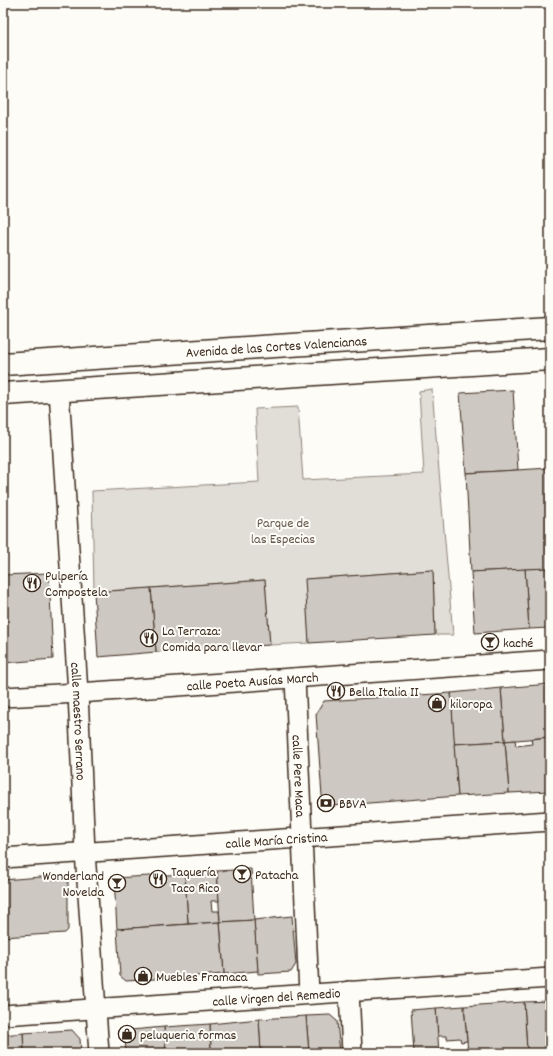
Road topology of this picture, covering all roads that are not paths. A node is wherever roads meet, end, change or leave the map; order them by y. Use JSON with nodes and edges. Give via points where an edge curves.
{"nodes":[{"id":1,"x":550,"y":328,"type":"edge"},
{"id":2,"x":550,"y":359,"type":"edge"},
{"id":3,"x":3,"y":364,"type":"edge"},
{"id":4,"x":59,"y":390,"type":"junction"},
{"id":5,"x":3,"y":394,"type":"edge"},
{"id":6,"x":550,"y":660,"type":"edge"},
{"id":7,"x":295,"y":678,"type":"junction"},
{"id":8,"x":78,"y":694,"type":"junction"},
{"id":9,"x":3,"y":697,"type":"edge"},
{"id":10,"x":550,"y":821,"type":"edge"},
{"id":11,"x":302,"y":838,"type":"junction"},
{"id":12,"x":85,"y":852,"type":"junction"},
{"id":13,"x":3,"y":858,"type":"edge"},
{"id":14,"x":550,"y":978,"type":"edge"},
{"id":15,"x":349,"y":991,"type":"junction"},
{"id":16,"x":309,"y":994,"type":"junction"},
{"id":17,"x":96,"y":1008,"type":"junction"},
{"id":18,"x":3,"y":1015,"type":"edge"},
{"id":19,"x":99,"y":1053,"type":"edge"},
{"id":20,"x":352,"y":1053,"type":"edge"}],
"edges":[{"from":1,"to":3,"type":"street","name":"Avenida de las Cortes Valencianas"},
{"from":2,"to":4,"type":"street"},
{"from":4,"to":5,"type":"street"},
{"from":4,"to":8,"type":"street","name":"calle maestro Serrano"},
{"from":6,"to":7,"type":"street","name":"calle Poeta Ausías March"},
{"from":7,"to":8,"type":"street","name":"calle Poeta Ausías March"},
{"from":7,"to":11,"type":"street","name":"calle Pere Maca"},
{"from":8,"to":9,"type":"street","name":"calle Poeta Ausías March"},
{"from":8,"to":12,"type":"street","name":"calle maestro Serrano"},
{"from":10,"to":11,"type":"street","name":"calle María Cristina"},
{"from":11,"to":12,"type":"street","name":"calle María Cristina"},
{"from":11,"to":16,"type":"street","name":"calle Pere Maca"},
{"from":12,"to":13,"type":"street","name":"calle María Cristina"},
{"from":12,"to":17,"type":"street","name":"calle maestro Serrano"},
{"from":14,"to":15,"type":"street","name":"calle Virgen del Remedio"},
{"from":15,"to":16,"type":"street","name":"calle Virgen del Remedio"},
{"from":15,"to":20,"type":"street"},
{"from":16,"to":17,"type":"street","name":"calle Virgen del Remedio"},
{"from":17,"to":18,"type":"street","name":"calle Virgen del Remedio"},
{"from":17,"to":19,"type":"street","name":"calle maestro Serrano"}]}
